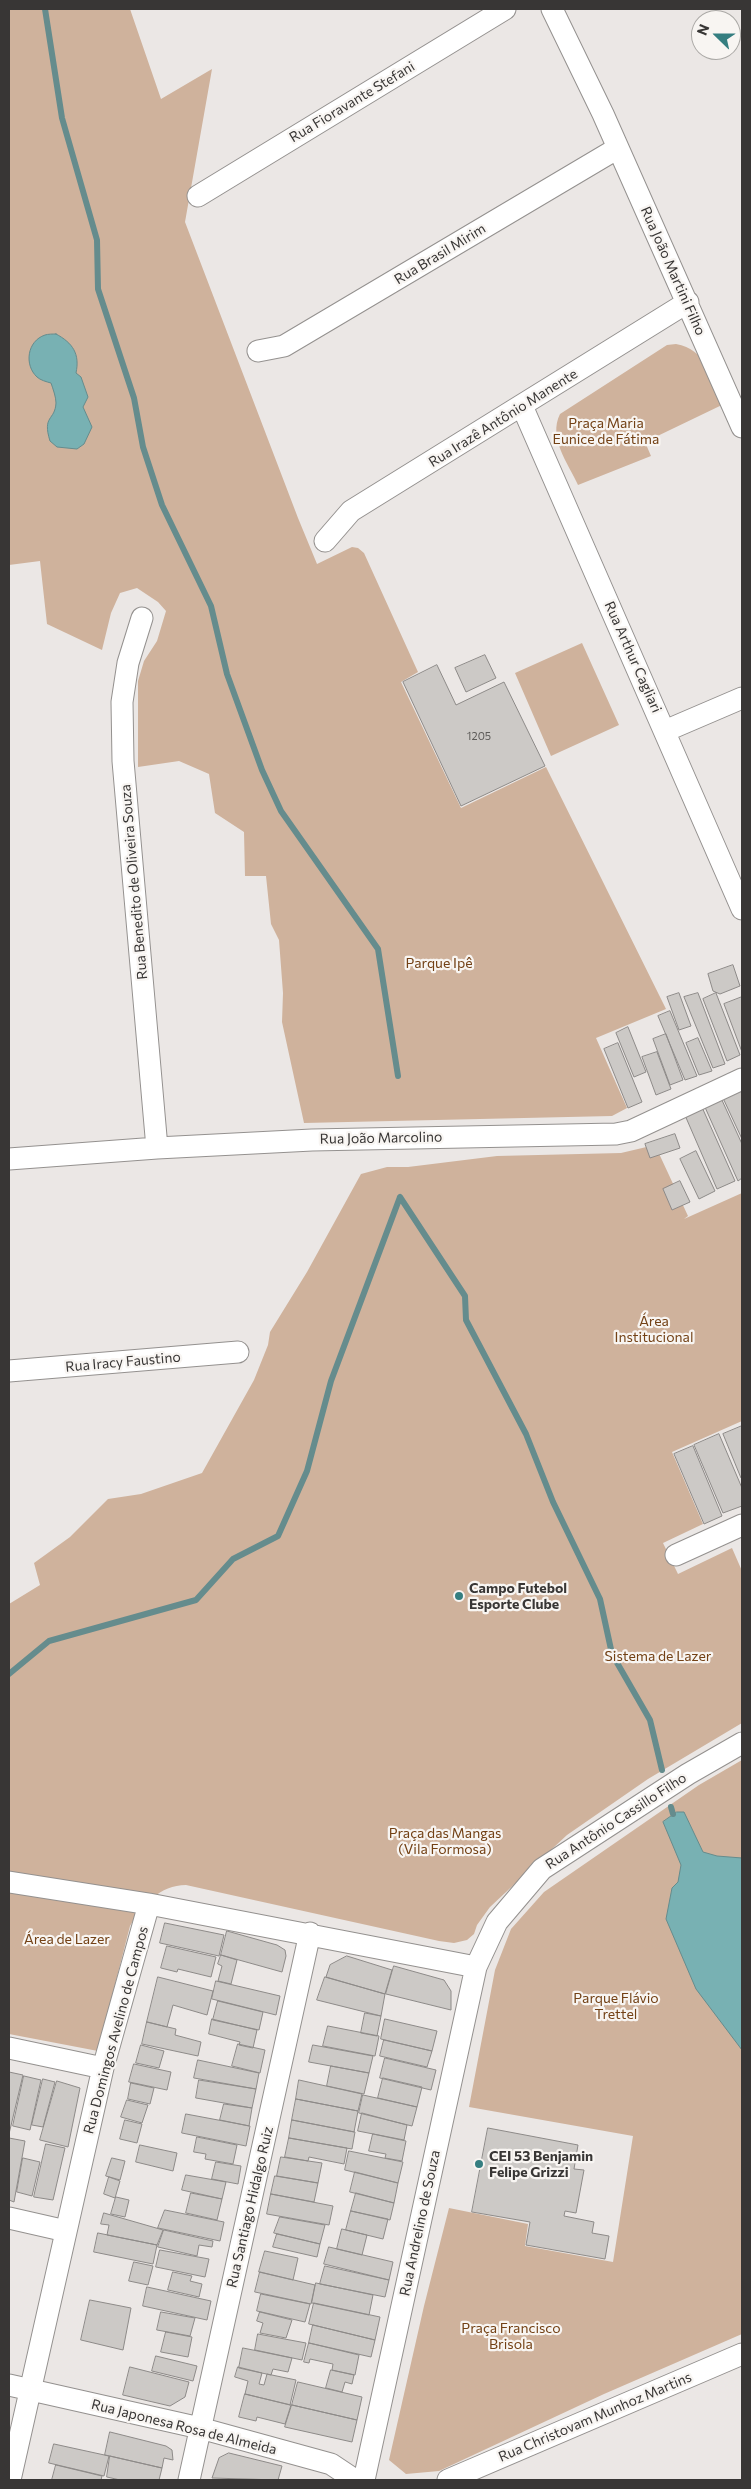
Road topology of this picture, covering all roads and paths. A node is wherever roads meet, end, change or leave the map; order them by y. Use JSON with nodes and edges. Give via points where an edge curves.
{"nodes":[{"id":1,"x":506,"y":9,"type":"edge"},
{"id":2,"x":552,"y":9,"type":"edge"},
{"id":3,"x":618,"y":148,"type":"junction"},
{"id":4,"x":198,"y":196,"type":"dead end"},
{"id":5,"x":688,"y":302,"type":"junction"},
{"id":6,"x":258,"y":351,"type":"dead end"},
{"id":7,"x":522,"y":406,"type":"junction"},
{"id":8,"x":742,"y":427,"type":"edge"},
{"id":9,"x":325,"y":541,"type":"dead end"},
{"id":10,"x":142,"y":618,"type":"dead end"},
{"id":11,"x":742,"y":698,"type":"edge"},
{"id":12,"x":665,"y":731,"type":"junction"},
{"id":13,"x":742,"y":909,"type":"edge"},
{"id":14,"x":742,"y":1079,"type":"edge"},
{"id":15,"x":157,"y":1148,"type":"junction"},
{"id":16,"x":9,"y":1159,"type":"edge"},
{"id":17,"x":238,"y":1352,"type":"dead end"},
{"id":18,"x":9,"y":1371,"type":"edge"},
{"id":19,"x":742,"y":1525,"type":"edge"},
{"id":20,"x":676,"y":1555,"type":"dead end"},
{"id":21,"x":742,"y":1743,"type":"edge"},
{"id":22,"x":9,"y":1882,"type":"edge"},
{"id":23,"x":149,"y":1904,"type":"junction"},
{"id":24,"x":310,"y":1933,"type":"junction"},
{"id":25,"x":476,"y":1967,"type":"junction"},
{"id":26,"x":9,"y":2048,"type":"edge"},
{"id":27,"x":103,"y":2068,"type":"junction"},
{"id":28,"x":9,"y":2218,"type":"edge"},
{"id":29,"x":66,"y":2231,"type":"junction"},
{"id":30,"x":742,"y":2354,"type":"edge"},
{"id":31,"x":9,"y":2385,"type":"edge"},
{"id":32,"x":30,"y":2390,"type":"junction"},
{"id":33,"x":200,"y":2428,"type":"junction"},
{"id":34,"x":10,"y":2480,"type":"edge"},
{"id":35,"x":189,"y":2480,"type":"edge"},
{"id":36,"x":355,"y":2480,"type":"edge"},
{"id":37,"x":364,"y":2480,"type":"edge"},
{"id":38,"x":448,"y":2480,"type":"edge"}],
"edges":[{"from":1,"to":4,"type":"street","name":"Rua Fioravante Stefani"},
{"from":2,"to":3,"type":"street","name":"Rua João Martini Filho"},
{"from":3,"to":5,"type":"street","name":"Rua João Martini Filho"},
{"from":3,"to":6,"type":"street","name":"Rua Brasil Mirim","via":[[284,346]]},
{"from":5,"to":7,"type":"street","name":"Rua Irazê Antônio Manente"},
{"from":5,"to":8,"type":"street","name":"Rua João Martini Filho"},
{"from":7,"to":9,"type":"street","name":"Rua Irazê Antônio Manente","via":[[351,511]]},
{"from":7,"to":12,"type":"street","name":"Rua Arthur Cagliari"},
{"from":10,"to":15,"type":"street","name":"Rua Benedito de Oliveira Souza","via":[[128,663],[122,702],[123,760]]},
{"from":11,"to":12,"type":"street"},
{"from":12,"to":13,"type":"street","name":"Rua Arthur Cagliari"},
{"from":14,"to":15,"type":"street","name":"Rua João Marcolino","via":[[631,1131],[616,1134],[312,1140]]},
{"from":15,"to":16,"type":"street","name":"Rua João Marcolino"},
{"from":17,"to":18,"type":"street","name":"Rua Iracy Faustino"},
{"from":19,"to":20,"type":"street"},
{"from":21,"to":25,"type":"street","name":"Rua Antônio Cassillo Filho","via":[[688,1774],[542,1869],[497,1922]]},
{"from":22,"to":23,"type":"street"},
{"from":23,"to":24,"type":"street"},
{"from":23,"to":27,"type":"street","name":"Rua Domingos Avelino de Campos"},
{"from":24,"to":25,"type":"street"},
{"from":24,"to":33,"type":"street","name":"Rua Santiago Hidalgo Ruiz"},
{"from":25,"to":37,"type":"street","name":"Rua Andrelino de Souza"},
{"from":26,"to":27,"type":"street"},
{"from":27,"to":29,"type":"street","name":"Rua Domingos Avelino de Campos"},
{"from":28,"to":29,"type":"street"},
{"from":29,"to":32,"type":"street","name":"Rua Domingos Avelino de Campos"},
{"from":30,"to":38,"type":"street","name":"Rua Christovam Munhoz Martins"},
{"from":31,"to":32,"type":"street","name":"Rua Japonesa Rosa de Almeida"},
{"from":32,"to":33,"type":"street","name":"Rua Japonesa Rosa de Almeida"},
{"from":32,"to":34,"type":"street","name":"Rua Domingos Avelino de Campos"},
{"from":33,"to":35,"type":"street","name":"Rua Santiago Hidalgo Ruiz"},
{"from":33,"to":36,"type":"street","name":"Rua Japonesa Rosa de Almeida","via":[[331,2464]]}]}
